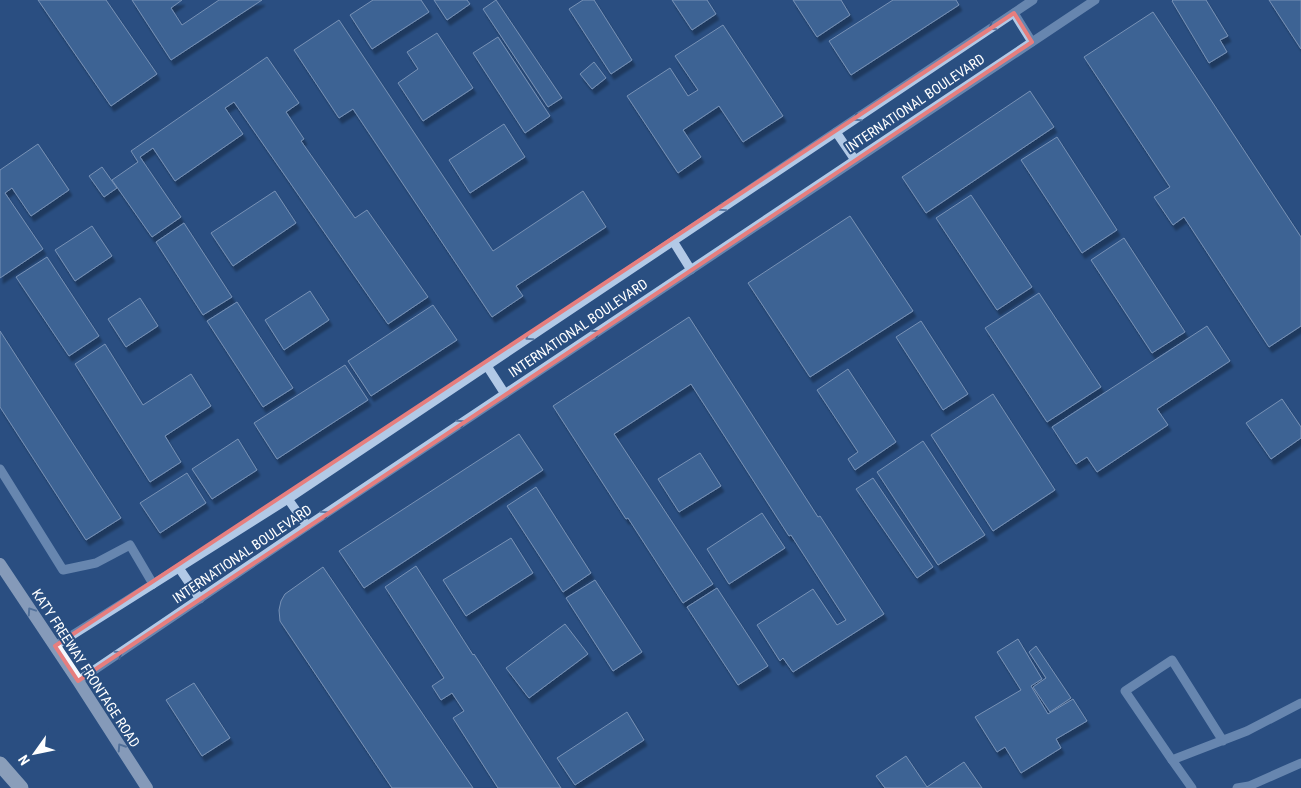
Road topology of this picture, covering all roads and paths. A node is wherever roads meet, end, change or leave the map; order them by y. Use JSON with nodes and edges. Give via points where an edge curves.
{"nodes":[{"id":1,"x":1033,"y":0,"type":"edge"},
{"id":2,"x":1095,"y":0,"type":"edge"},
{"id":3,"x":1014,"y":13,"type":"junction"},
{"id":4,"x":1032,"y":42,"type":"junction"},
{"id":5,"x":836,"y":132,"type":"junction"},
{"id":6,"x":855,"y":160,"type":"junction"},
{"id":7,"x":673,"y":241,"type":"junction"},
{"id":8,"x":691,"y":270,"type":"junction"},
{"id":9,"x":486,"y":366,"type":"junction"},
{"id":10,"x":505,"y":394,"type":"junction"},
{"id":11,"x":0,"y":469,"type":"edge"},
{"id":12,"x":288,"y":499,"type":"junction"},
{"id":13,"x":306,"y":526,"type":"junction"},
{"id":14,"x":0,"y":564,"type":"edge"},
{"id":15,"x":179,"y":568,"type":"junction"},
{"id":16,"x":153,"y":584,"type":"junction"},
{"id":17,"x":200,"y":599,"type":"junction"},
{"id":18,"x":55,"y":646,"type":"junction"},
{"id":19,"x":78,"y":681,"type":"junction"},
{"id":20,"x":1301,"y":703,"type":"edge"},
{"id":21,"x":1223,"y":741,"type":"junction"},
{"id":22,"x":1172,"y":760,"type":"junction"},
{"id":23,"x":1301,"y":763,"type":"edge"},
{"id":24,"x":0,"y":764,"type":"edge"},
{"id":25,"x":21,"y":788,"type":"edge"},
{"id":26,"x":147,"y":788,"type":"edge"},
{"id":27,"x":1192,"y":788,"type":"edge"},
{"id":28,"x":1237,"y":788,"type":"edge"}],
"edges":[{"from":1,"to":3,"type":"street","name":"INTERNATIONAL BOULEVARD"},
{"from":2,"to":4,"type":"street","name":"INTERNATIONAL BOULEVARD"},
{"from":3,"to":4,"type":"street"},
{"from":3,"to":5,"type":"street","name":"INTERNATIONAL BOULEVARD","one_way":true},
{"from":4,"to":6,"type":"street","name":"INTERNATIONAL BOULEVARD"},
{"from":5,"to":6,"type":"street"},
{"from":5,"to":7,"type":"street","name":"INTERNATIONAL BOULEVARD","one_way":true},
{"from":6,"to":8,"type":"street","name":"INTERNATIONAL BOULEVARD"},
{"from":7,"to":8,"type":"street"},
{"from":7,"to":9,"type":"street","name":"INTERNATIONAL BOULEVARD","one_way":true},
{"from":10,"to":8,"type":"street","name":"INTERNATIONAL BOULEVARD","one_way":true},
{"from":9,"to":10,"type":"street"},
{"from":9,"to":12,"type":"street","name":"INTERNATIONAL BOULEVARD"},
{"from":13,"to":10,"type":"street","name":"INTERNATIONAL BOULEVARD","one_way":true},
{"from":11,"to":16,"type":"street","via":[[64,570],[96,564],[130,544]]},
{"from":12,"to":13,"type":"street"},
{"from":12,"to":15,"type":"street","name":"INTERNATIONAL BOULEVARD"},
{"from":13,"to":17,"type":"street","name":"INTERNATIONAL BOULEVARD"},
{"from":18,"to":14,"type":"main road","name":"KATY FREEWAY FRONTAGE ROAD","one_way":true},
{"from":15,"to":16,"type":"street","name":"INTERNATIONAL BOULEVARD"},
{"from":15,"to":17,"type":"street"},
{"from":16,"to":18,"type":"street","name":"INTERNATIONAL BOULEVARD"},
{"from":19,"to":17,"type":"street","name":"INTERNATIONAL BOULEVARD","one_way":true},
{"from":18,"to":19,"type":"main road","name":"KATY FREEWAY FRONTAGE ROAD"},
{"from":26,"to":19,"type":"main road","name":"KATY FREEWAY FRONTAGE ROAD","one_way":true},
{"from":20,"to":21,"type":"street"},
{"from":21,"to":22,"type":"street"},
{"from":21,"to":22,"type":"street","via":[[1172,660],[1125,691]]},
{"from":22,"to":27,"type":"street"},
{"from":23,"to":28,"type":"street","via":[[1249,786]]},
{"from":24,"to":25,"type":"highway"}]}
